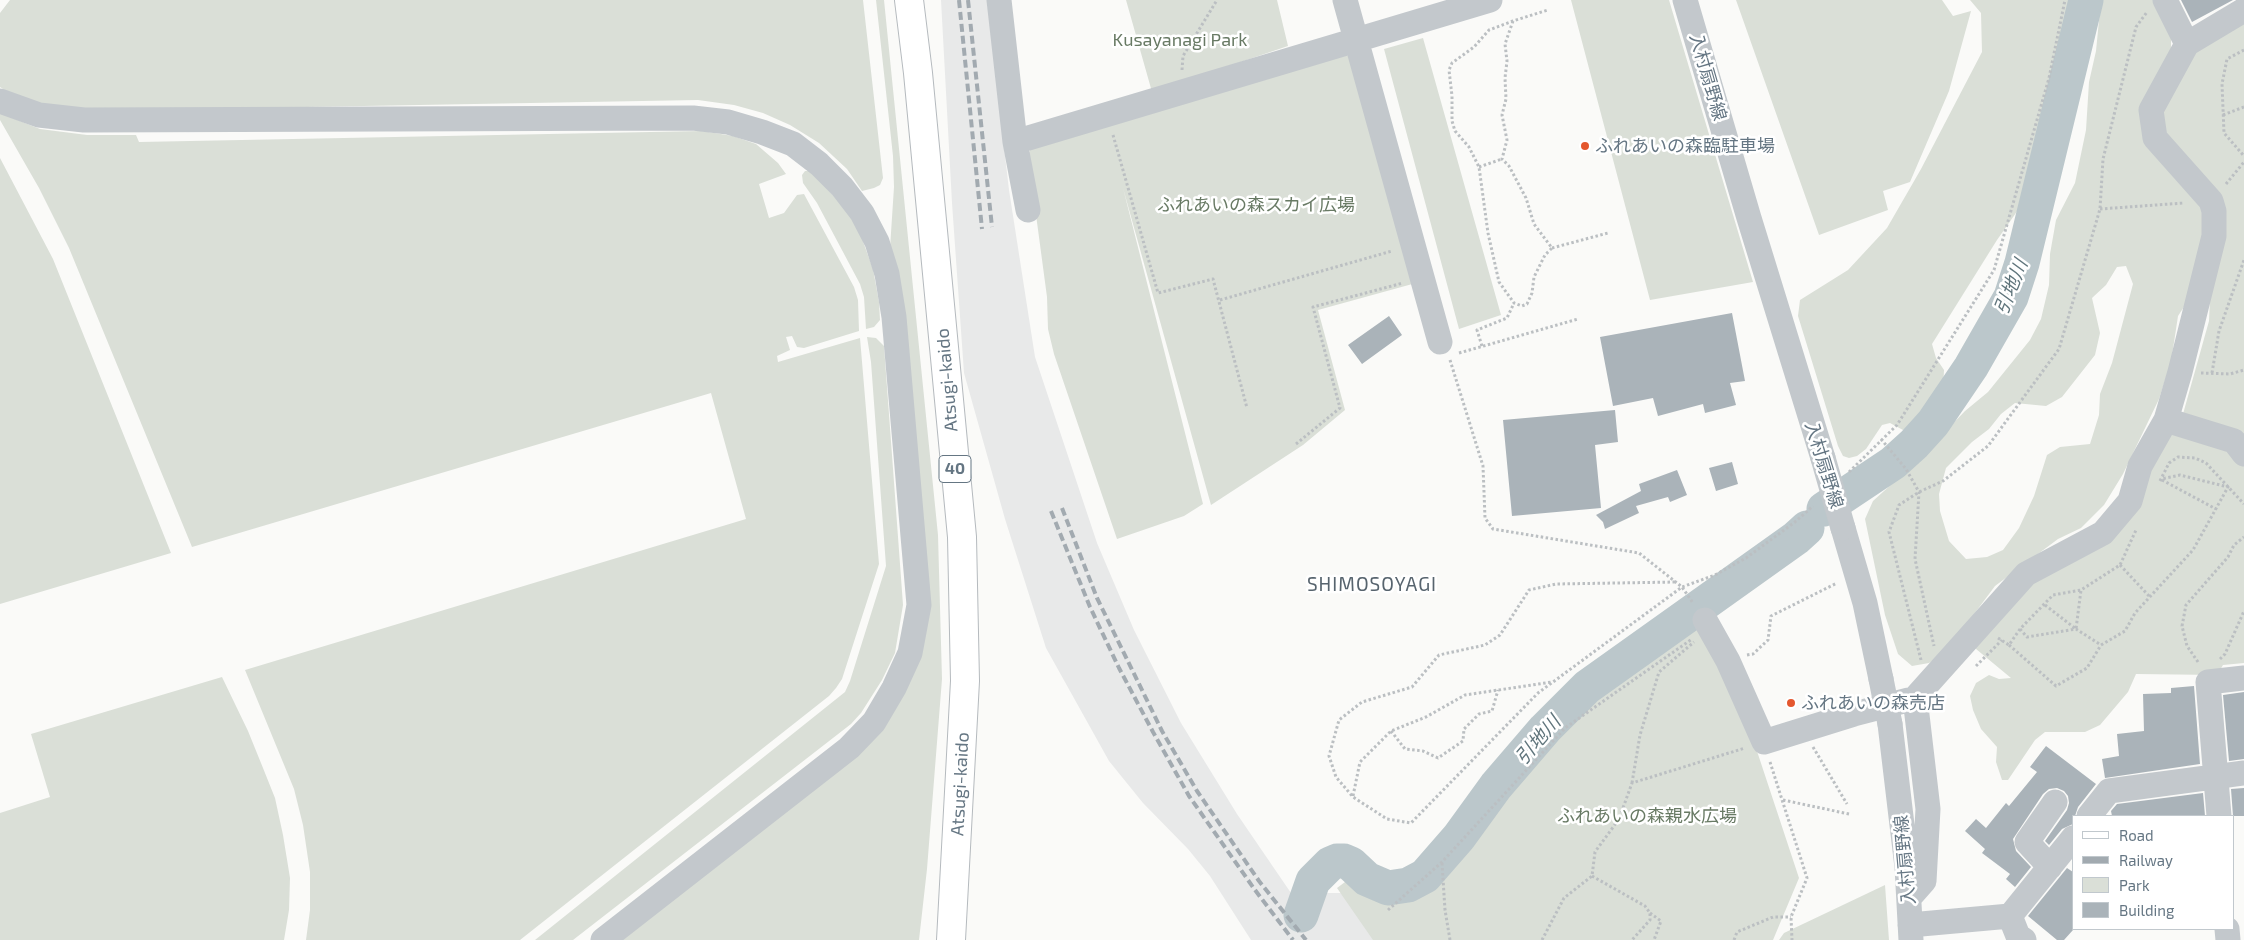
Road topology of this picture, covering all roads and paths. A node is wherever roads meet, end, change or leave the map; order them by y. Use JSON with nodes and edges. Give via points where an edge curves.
{"nodes":[{"id":1,"x":909,"y":0,"type":"edge"},
{"id":2,"x":999,"y":0,"type":"edge"},
{"id":3,"x":1217,"y":0,"type":"edge"},
{"id":4,"x":1345,"y":0,"type":"edge"},
{"id":5,"x":1490,"y":0,"type":"edge"},
{"id":6,"x":1685,"y":0,"type":"edge"},
{"id":7,"x":2065,"y":0,"type":"edge"},
{"id":8,"x":2157,"y":5,"type":"edge"},
{"id":9,"x":1548,"y":10,"type":"dead end"},
{"id":10,"x":2244,"y":10,"type":"edge"},
{"id":11,"x":1513,"y":21,"type":"junction"},
{"id":12,"x":1356,"y":40,"type":"junction"},
{"id":13,"x":2187,"y":44,"type":"junction"},
{"id":14,"x":2244,"y":50,"type":"edge"},
{"id":15,"x":1184,"y":92,"type":"junction"},
{"id":16,"x":0,"y":101,"type":"edge"},
{"id":17,"x":2244,"y":107,"type":"edge"},
{"id":18,"x":2223,"y":115,"type":"junction"},
{"id":19,"x":1111,"y":129,"type":"dead end"},
{"id":20,"x":1014,"y":142,"type":"junction"},
{"id":21,"x":2244,"y":156,"type":"edge"},
{"id":22,"x":1502,"y":159,"type":"junction"},
{"id":23,"x":2244,"y":162,"type":"edge"},
{"id":24,"x":1479,"y":166,"type":"junction"},
{"id":25,"x":2211,"y":201,"type":"junction"},
{"id":26,"x":2100,"y":209,"type":"junction"},
{"id":27,"x":1028,"y":210,"type":"dead end"},
{"id":28,"x":1608,"y":233,"type":"dead end"},
{"id":29,"x":1552,"y":248,"type":"junction"},
{"id":30,"x":1399,"y":250,"type":"dead end"},
{"id":31,"x":2244,"y":260,"type":"edge"},
{"id":32,"x":1408,"y":281,"type":"dead end"},
{"id":33,"x":1220,"y":300,"type":"junction"},
{"id":34,"x":1514,"y":303,"type":"junction"},
{"id":35,"x":1578,"y":319,"type":"dead end"},
{"id":36,"x":1482,"y":346,"type":"junction"},
{"id":37,"x":1444,"y":349,"type":"junction"},
{"id":38,"x":2244,"y":370,"type":"edge"},
{"id":39,"x":1247,"y":408,"type":"dead end"},
{"id":40,"x":2166,"y":420,"type":"junction"},
{"id":41,"x":1882,"y":440,"type":"junction"},
{"id":42,"x":1296,"y":444,"type":"dead end"},
{"id":43,"x":2244,"y":454,"type":"edge"},
{"id":44,"x":1848,"y":473,"type":"dead end"},
{"id":45,"x":1919,"y":492,"type":"junction"},
{"id":46,"x":2232,"y":492,"type":"dead end"},
{"id":47,"x":1815,"y":504,"type":"dead end"},
{"id":48,"x":2244,"y":504,"type":"edge"},
{"id":49,"x":2216,"y":509,"type":"junction"},
{"id":50,"x":2244,"y":537,"type":"edge"},
{"id":51,"x":2120,"y":565,"type":"dead end"},
{"id":52,"x":1846,"y":579,"type":"dead end"},
{"id":53,"x":1675,"y":582,"type":"junction"},
{"id":54,"x":1682,"y":587,"type":"junction"},
{"id":55,"x":2081,"y":590,"type":"dead end"},
{"id":56,"x":1686,"y":593,"type":"dead end"},
{"id":57,"x":2150,"y":597,"type":"junction"},
{"id":58,"x":2045,"y":605,"type":"dead end"},
{"id":59,"x":2244,"y":611,"type":"edge"},
{"id":60,"x":1707,"y":624,"type":"junction"},
{"id":61,"x":2020,"y":629,"type":"dead end"},
{"id":62,"x":2076,"y":629,"type":"junction"},
{"id":63,"x":2009,"y":645,"type":"dead end"},
{"id":64,"x":2101,"y":645,"type":"junction"},
{"id":65,"x":1728,"y":661,"type":"junction"},
{"id":66,"x":2215,"y":664,"type":"dead end"},
{"id":67,"x":2203,"y":665,"type":"dead end"},
{"id":68,"x":2244,"y":678,"type":"edge"},
{"id":69,"x":1554,"y":681,"type":"junction"},
{"id":70,"x":1928,"y":684,"type":"junction"},
{"id":71,"x":1498,"y":690,"type":"junction"},
{"id":72,"x":1805,"y":729,"type":"junction"},
{"id":73,"x":1391,"y":731,"type":"junction"},
{"id":74,"x":1764,"y":742,"type":"junction"},
{"id":75,"x":2244,"y":773,"type":"edge"},
{"id":76,"x":2216,"y":777,"type":"junction"},
{"id":77,"x":1632,"y":783,"type":"junction"},
{"id":78,"x":1353,"y":796,"type":"junction"},
{"id":79,"x":1783,"y":800,"type":"junction"},
{"id":80,"x":2055,"y":802,"type":"dead end"},
{"id":81,"x":1847,"y":804,"type":"dead end"},
{"id":82,"x":1849,"y":814,"type":"dead end"},
{"id":83,"x":2090,"y":815,"type":"edge"},
{"id":84,"x":2219,"y":815,"type":"edge"},
{"id":85,"x":2064,"y":855,"type":"edge"},
{"id":86,"x":1442,"y":862,"type":"junction"},
{"id":87,"x":1592,"y":876,"type":"junction"},
{"id":88,"x":1909,"y":898,"type":"junction"},
{"id":89,"x":1388,"y":910,"type":"dead end"},
{"id":90,"x":1650,"y":913,"type":"junction"},
{"id":91,"x":2010,"y":916,"type":"junction"},
{"id":92,"x":1791,"y":917,"type":"junction"},
{"id":93,"x":1911,"y":932,"type":"edge"},
{"id":94,"x":603,"y":940,"type":"edge"},
{"id":95,"x":951,"y":940,"type":"edge"},
{"id":96,"x":1450,"y":940,"type":"edge"},
{"id":97,"x":1542,"y":940,"type":"edge"},
{"id":98,"x":1632,"y":940,"type":"edge"},
{"id":99,"x":1654,"y":940,"type":"edge"},
{"id":100,"x":1734,"y":940,"type":"edge"},
{"id":101,"x":1792,"y":940,"type":"edge"},
{"id":102,"x":2024,"y":940,"type":"edge"}],
"edges":[{"from":1,"to":95,"type":"main road","name":"Atsugi-kaido","number":"40","via":[[962,537],[965,681]]},
{"from":2,"to":20,"type":"street"},
{"from":3,"to":15,"type":"path","via":[[1183,56]]},
{"from":4,"to":12,"type":"street"},
{"from":5,"to":12,"type":"street"},
{"from":6,"to":88,"type":"street","name":"入村扇野線","bridge":true,"via":[[1867,612],[1890,724]]},
{"from":7,"to":41,"type":"path","via":[[2050,78],[1994,270],[1897,424]]},
{"from":8,"to":13,"type":"street"},
{"from":8,"to":26,"type":"path","via":[[2136,27],[2104,159]]},
{"from":9,"to":11,"type":"path"},
{"from":10,"to":13,"type":"street"},
{"from":11,"to":22,"type":"path","via":[[1505,44],[1506,99],[1502,115],[1507,140]]},
{"from":11,"to":24,"type":"path","via":[[1489,30],[1474,47],[1452,63],[1449,70],[1455,131],[1470,147]]},
{"from":12,"to":15,"type":"street"},
{"from":12,"to":37,"type":"street"},
{"from":13,"to":25,"type":"street","via":[[2151,110],[2155,138]]},
{"from":14,"to":18,"type":"path","via":[[2227,59],[2222,84]]},
{"from":15,"to":20,"type":"street"},
{"from":16,"to":94,"type":"street","via":[[39,115],[84,120],[693,118],[728,122],[793,144],[842,187],[862,214],[877,242],[888,274],[894,316],[919,605],[910,653],[874,722],[849,748]]},
{"from":17,"to":18,"type":"path"},
{"from":18,"to":21,"type":"path","via":[[2224,133]]},
{"from":19,"to":33,"type":"path","via":[[1158,293],[1213,280]]},
{"from":20,"to":27,"type":"street"},
{"from":22,"to":24,"type":"path"},
{"from":22,"to":29,"type":"path","via":[[1526,198],[1534,224]]},
{"from":23,"to":25,"type":"path"},
{"from":24,"to":34,"type":"path","via":[[1488,233],[1499,282]]},
{"from":25,"to":26,"type":"path"},
{"from":25,"to":40,"type":"street","via":[[2214,236]]},
{"from":26,"to":45,"type":"path","via":[[2059,349],[1988,446],[1943,481]]},
{"from":28,"to":29,"type":"path"},
{"from":29,"to":34,"type":"path","via":[[1534,277],[1527,304]]},
{"from":30,"to":33,"type":"path"},
{"from":31,"to":38,"type":"path","via":[[2218,331],[2212,373],[2230,374]]},
{"from":32,"to":42,"type":"path","via":[[1313,307],[1340,408]]},
{"from":33,"to":39,"type":"path"},
{"from":34,"to":36,"type":"path","via":[[1507,318],[1477,330]]},
{"from":35,"to":36,"type":"path"},
{"from":36,"to":37,"type":"path"},
{"from":37,"to":53,"type":"path","via":[[1483,466],[1484,518],[1493,528],[1639,553]]},
{"from":40,"to":43,"type":"street","via":[[2234,441]]},
{"from":40,"to":70,"type":"street","via":[[2140,466],[2130,500],[2104,533],[2026,574]]},
{"from":41,"to":44,"type":"path"},
{"from":41,"to":45,"type":"path","via":[[1906,469]]},
{"from":45,"to":70,"type":"path","via":[[1915,559],[1925,611]]},
{"from":45,"to":70,"type":"path","via":[[1899,505],[1889,532]]},
{"from":46,"to":48,"type":"path"},
{"from":47,"to":54,"type":"path","via":[[1746,558],[1715,575]]},
{"from":49,"to":49,"type":"path","via":[[2169,484],[2161,479],[2180,475],[2228,487]]},
{"from":49,"to":57,"type":"path","via":[[2193,550]]},
{"from":50,"to":67,"type":"path","via":[[2186,605],[2182,626],[2187,646]]},
{"from":51,"to":57,"type":"path"},
{"from":52,"to":65,"type":"path","via":[[1771,616],[1768,640],[1753,654]]},
{"from":53,"to":54,"type":"path"},
{"from":53,"to":78,"type":"path","via":[[1556,584],[1528,590],[1500,635],[1485,645],[1439,655],[1412,688],[1362,702],[1339,720],[1330,756],[1336,776]]},
{"from":54,"to":56,"type":"path"},
{"from":54,"to":69,"type":"path"},
{"from":55,"to":62,"type":"path"},
{"from":57,"to":64,"type":"path","via":[[2135,613],[2125,631]]},
{"from":58,"to":62,"type":"path"},
{"from":59,"to":66,"type":"path","via":[[2225,654]]},
{"from":60,"to":65,"type":"street"},
{"from":60,"to":77,"type":"path","via":[[1659,672],[1640,735]]},
{"from":60,"to":86,"type":"path","via":[[1565,728]]},
{"from":61,"to":62,"type":"path","via":[[2027,637]]},
{"from":62,"to":64,"type":"path"},
{"from":63,"to":64,"type":"path","via":[[2056,686],[2087,668]]},
{"from":65,"to":74,"type":"street"},
{"from":68,"to":76,"type":"street","via":[[2208,682]]},
{"from":69,"to":71,"type":"path"},
{"from":69,"to":78,"type":"path","via":[[1538,693],[1411,822],[1387,819]]},
{"from":70,"to":72,"type":"street","via":[[1854,714]]},
{"from":70,"to":88,"type":"street","via":[[1928,809],[1924,881]]},
{"from":71,"to":73,"type":"path","via":[[1465,695],[1426,717]]},
{"from":71,"to":73,"type":"path","via":[[1492,711],[1480,714],[1464,729],[1463,741],[1438,758],[1424,751],[1404,749]]},
{"from":72,"to":74,"type":"street"},
{"from":72,"to":81,"type":"path"},
{"from":73,"to":78,"type":"path","via":[[1360,762]]},
{"from":74,"to":77,"type":"path"},
{"from":74,"to":79,"type":"path"},
{"from":75,"to":76,"type":"street"},
{"from":76,"to":83,"type":"street","via":[[2109,791]]},
{"from":76,"to":84,"type":"street"},
{"from":77,"to":87,"type":"path","via":[[1619,819],[1595,852]]},
{"from":79,"to":82,"type":"path"},
{"from":79,"to":92,"type":"path","via":[[1807,878]]},
{"from":80,"to":85,"type":"street","via":[[2027,842]]},
{"from":85,"to":91,"type":"street"},
{"from":86,"to":89,"type":"path"},
{"from":86,"to":96,"type":"path"},
{"from":87,"to":90,"type":"path","via":[[1645,906]]},
{"from":87,"to":97,"type":"path","via":[[1564,898]]},
{"from":88,"to":93,"type":"street","name":"入村扇野線"},
{"from":90,"to":98,"type":"path","via":[[1650,920]]},
{"from":90,"to":99,"type":"path","via":[[1661,921]]},
{"from":91,"to":93,"type":"street"},
{"from":91,"to":102,"type":"street","via":[[2018,936]]},
{"from":92,"to":100,"type":"path","via":[[1773,917],[1737,932]]},
{"from":92,"to":101,"type":"path"}]}
